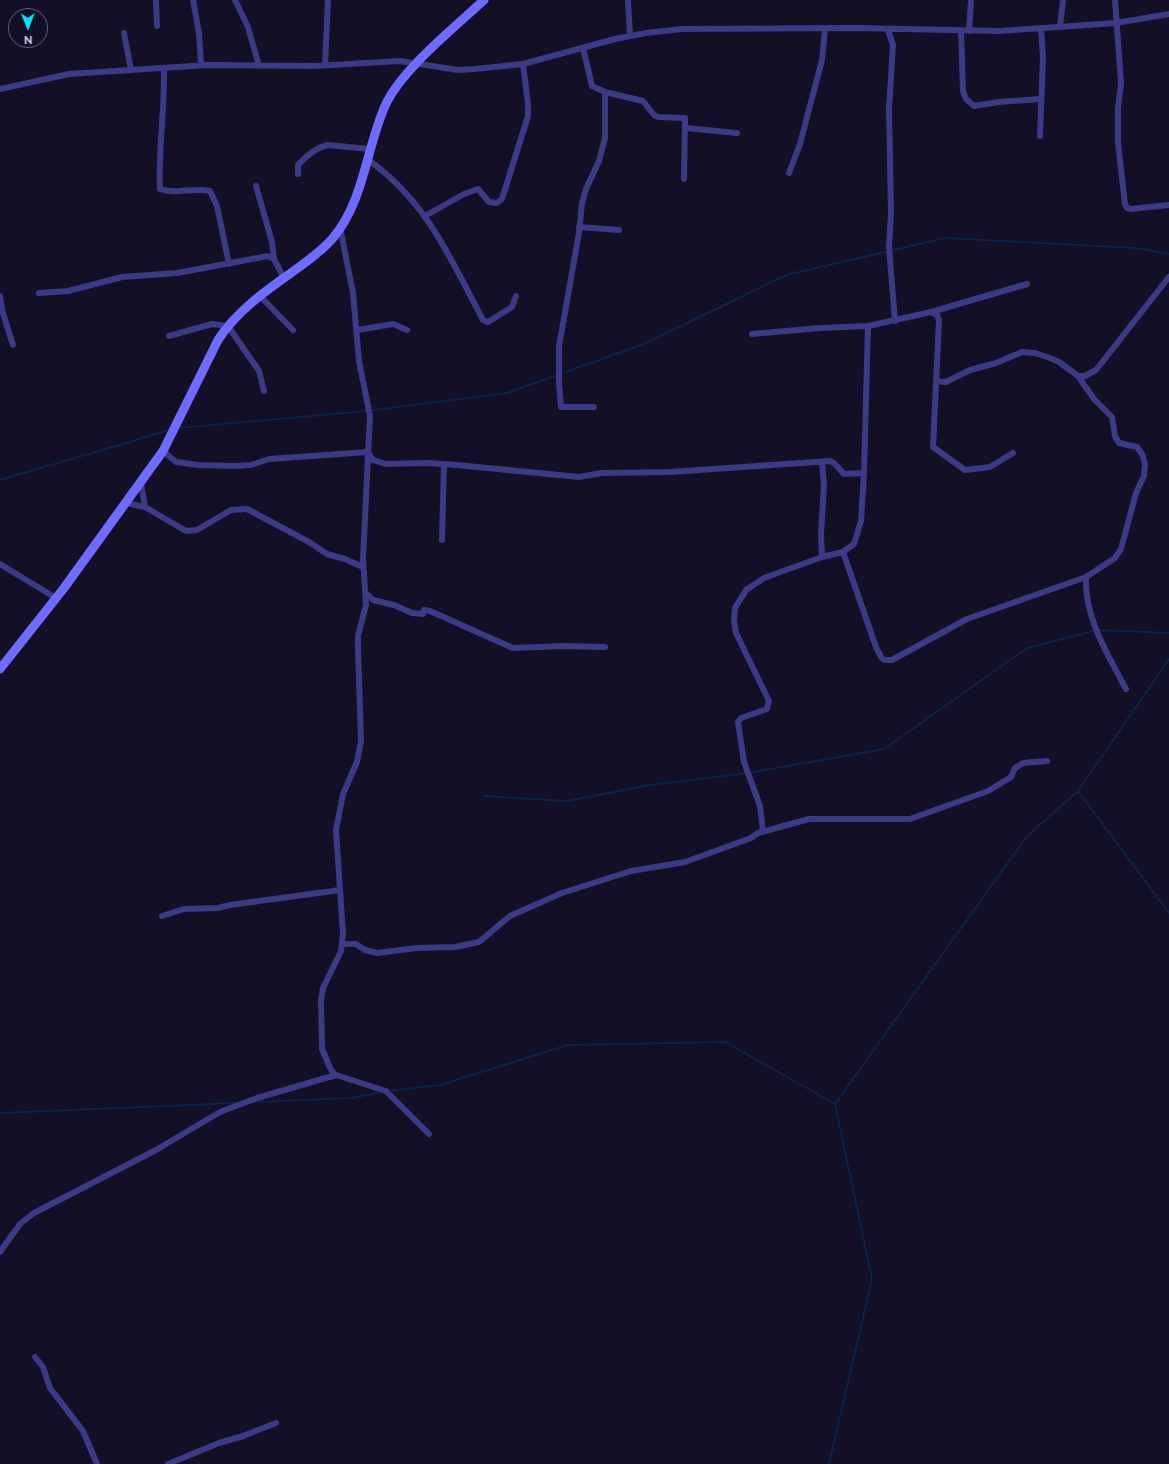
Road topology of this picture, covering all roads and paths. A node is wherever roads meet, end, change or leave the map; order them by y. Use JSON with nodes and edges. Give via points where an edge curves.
{"nodes":[{"id":1,"x":156,"y":0,"type":"edge"},
{"id":2,"x":193,"y":0,"type":"edge"},
{"id":3,"x":235,"y":0,"type":"edge"},
{"id":4,"x":328,"y":0,"type":"edge"},
{"id":5,"x":484,"y":0,"type":"edge"},
{"id":6,"x":628,"y":0,"type":"edge"},
{"id":7,"x":971,"y":0,"type":"edge"},
{"id":8,"x":1063,"y":0,"type":"edge"},
{"id":9,"x":1114,"y":0,"type":"edge"},
{"id":10,"x":1169,"y":14,"type":"edge"},
{"id":11,"x":1116,"y":24,"type":"junction"},
{"id":12,"x":157,"y":26,"type":"dead end"},
{"id":13,"x":1060,"y":27,"type":"junction"},
{"id":14,"x":825,"y":29,"type":"junction"},
{"id":15,"x":1041,"y":29,"type":"junction"},
{"id":16,"x":888,"y":30,"type":"junction"},
{"id":17,"x":961,"y":31,"type":"junction"},
{"id":18,"x":969,"y":31,"type":"junction"},
{"id":19,"x":124,"y":33,"type":"dead end"},
{"id":20,"x":630,"y":36,"type":"junction"},
{"id":21,"x":583,"y":48,"type":"junction"},
{"id":22,"x":417,"y":63,"type":"junction"},
{"id":23,"x":523,"y":64,"type":"junction"},
{"id":24,"x":201,"y":65,"type":"junction"},
{"id":25,"x":325,"y":65,"type":"junction"},
{"id":26,"x":259,"y":66,"type":"junction"},
{"id":27,"x":164,"y":69,"type":"junction"},
{"id":28,"x":131,"y":70,"type":"junction"},
{"id":29,"x":0,"y":89,"type":"edge"},
{"id":30,"x":605,"y":92,"type":"junction"},
{"id":31,"x":1040,"y":99,"type":"junction"},
{"id":32,"x":686,"y":128,"type":"junction"},
{"id":33,"x":737,"y":133,"type":"dead end"},
{"id":34,"x":1040,"y":136,"type":"dead end"},
{"id":35,"x":370,"y":149,"type":"junction"},
{"id":36,"x":367,"y":159,"type":"junction"},
{"id":37,"x":789,"y":173,"type":"dead end"},
{"id":38,"x":298,"y":174,"type":"dead end"},
{"id":39,"x":684,"y":179,"type":"dead end"},
{"id":40,"x":256,"y":186,"type":"dead end"},
{"id":41,"x":1169,"y":206,"type":"edge"},
{"id":42,"x":425,"y":216,"type":"junction"},
{"id":43,"x":340,"y":227,"type":"junction"},
{"id":44,"x":579,"y":227,"type":"junction"},
{"id":45,"x":619,"y":230,"type":"dead end"},
{"id":46,"x":274,"y":259,"type":"junction"},
{"id":47,"x":229,"y":264,"type":"junction"},
{"id":48,"x":1169,"y":277,"type":"edge"},
{"id":49,"x":284,"y":278,"type":"junction"},
{"id":50,"x":1028,"y":284,"type":"dead end"},
{"id":51,"x":40,"y":293,"type":"dead end"},
{"id":52,"x":0,"y":296,"type":"edge"},
{"id":53,"x":260,"y":296,"type":"junction"},
{"id":54,"x":516,"y":296,"type":"dead end"},
{"id":55,"x":1,"y":312,"type":"edge"},
{"id":56,"x":931,"y":312,"type":"junction"},
{"id":57,"x":895,"y":321,"type":"junction"},
{"id":58,"x":228,"y":326,"type":"junction"},
{"id":59,"x":868,"y":326,"type":"junction"},
{"id":60,"x":293,"y":330,"type":"dead end"},
{"id":61,"x":358,"y":330,"type":"junction"},
{"id":62,"x":407,"y":330,"type":"dead end"},
{"id":63,"x":752,"y":334,"type":"dead end"},
{"id":64,"x":169,"y":336,"type":"dead end"},
{"id":65,"x":13,"y":345,"type":"dead end"},
{"id":66,"x":1078,"y":376,"type":"junction"},
{"id":67,"x":936,"y":381,"type":"junction"},
{"id":68,"x":264,"y":391,"type":"dead end"},
{"id":69,"x":594,"y":407,"type":"dead end"},
{"id":70,"x":163,"y":451,"type":"junction"},
{"id":71,"x":368,"y":452,"type":"junction"},
{"id":72,"x":1013,"y":453,"type":"dead end"},
{"id":73,"x":822,"y":462,"type":"junction"},
{"id":74,"x":444,"y":464,"type":"junction"},
{"id":75,"x":864,"y":473,"type":"junction"},
{"id":76,"x":141,"y":483,"type":"junction"},
{"id":77,"x":126,"y":503,"type":"junction"},
{"id":78,"x":145,"y":507,"type":"junction"},
{"id":79,"x":442,"y":540,"type":"dead end"},
{"id":80,"x":843,"y":552,"type":"junction"},
{"id":81,"x":822,"y":557,"type":"junction"},
{"id":82,"x":0,"y":564,"type":"edge"},
{"id":83,"x":363,"y":567,"type":"junction"},
{"id":84,"x":1086,"y":576,"type":"junction"},
{"id":85,"x":366,"y":592,"type":"junction"},
{"id":86,"x":56,"y":598,"type":"junction"},
{"id":87,"x":605,"y":647,"type":"dead end"},
{"id":88,"x":2,"y":664,"type":"edge"},
{"id":89,"x":1126,"y":689,"type":"dead end"},
{"id":90,"x":1047,"y":761,"type":"dead end"},
{"id":91,"x":763,"y":831,"type":"junction"},
{"id":92,"x":340,"y":890,"type":"junction"},
{"id":93,"x":162,"y":916,"type":"dead end"},
{"id":94,"x":342,"y":944,"type":"junction"},
{"id":95,"x":336,"y":1075,"type":"junction"},
{"id":96,"x":429,"y":1134,"type":"dead end"},
{"id":97,"x":0,"y":1252,"type":"edge"},
{"id":98,"x":35,"y":1357,"type":"dead end"},
{"id":99,"x":276,"y":1423,"type":"dead end"},
{"id":100,"x":97,"y":1464,"type":"edge"},
{"id":101,"x":168,"y":1464,"type":"edge"}],
"edges":[{"from":1,"to":12,"type":"street"},
{"from":2,"to":24,"type":"street"},
{"from":3,"to":26,"type":"street","via":[[248,27]]},
{"from":4,"to":25,"type":"street"},
{"from":5,"to":22,"type":"main road"},
{"from":6,"to":20,"type":"street"},
{"from":7,"to":18,"type":"street"},
{"from":8,"to":13,"type":"street"},
{"from":9,"to":11,"type":"street"},
{"from":10,"to":11,"type":"street"},
{"from":11,"to":13,"type":"street"},
{"from":11,"to":41,"type":"street","via":[[1121,83],[1118,143],[1125,204],[1131,209]]},
{"from":13,"to":15,"type":"street"},
{"from":14,"to":16,"type":"street"},
{"from":14,"to":20,"type":"street","via":[[682,29]]},
{"from":14,"to":37,"type":"street","via":[[822,60],[800,144]]},
{"from":15,"to":18,"type":"street"},
{"from":15,"to":31,"type":"street"},
{"from":16,"to":17,"type":"street"},
{"from":16,"to":57,"type":"street","via":[[893,45],[889,108],[889,247]]},
{"from":17,"to":18,"type":"street"},
{"from":17,"to":31,"type":"street","via":[[963,91],[970,105]]},
{"from":19,"to":28,"type":"street"},
{"from":20,"to":21,"type":"street"},
{"from":21,"to":23,"type":"street"},
{"from":21,"to":30,"type":"street","via":[[592,86]]},
{"from":22,"to":23,"type":"street","via":[[458,70]]},
{"from":22,"to":25,"type":"street","via":[[386,61]]},
{"from":22,"to":35,"type":"main road","via":[[385,105]]},
{"from":23,"to":42,"type":"street","via":[[528,116],[502,199],[497,203],[489,202],[480,190],[474,190]]},
{"from":24,"to":26,"type":"street"},
{"from":24,"to":27,"type":"street"},
{"from":25,"to":26,"type":"street"},
{"from":27,"to":28,"type":"street"},
{"from":27,"to":47,"type":"street","via":[[160,189],[170,192],[198,188],[210,191],[217,206]]},
{"from":28,"to":29,"type":"street","via":[[54,76]]},
{"from":30,"to":32,"type":"street","via":[[643,101],[658,117],[685,118]]},
{"from":30,"to":44,"type":"street","via":[[605,138],[599,161],[586,189]]},
{"from":31,"to":34,"type":"street"},
{"from":32,"to":33,"type":"street"},
{"from":32,"to":39,"type":"street"},
{"from":35,"to":36,"type":"main road"},
{"from":35,"to":38,"type":"street","via":[[327,145],[319,148],[298,165]]},
{"from":36,"to":42,"type":"street","via":[[398,183]]},
{"from":36,"to":43,"type":"main road","via":[[355,198]]},
{"from":40,"to":46,"type":"street","via":[[272,242]]},
{"from":42,"to":54,"type":"street","via":[[483,320],[488,322],[512,307]]},
{"from":43,"to":49,"type":"main road","via":[[318,254]]},
{"from":43,"to":61,"type":"street"},
{"from":44,"to":45,"type":"street"},
{"from":44,"to":69,"type":"street","via":[[559,346],[559,383],[561,407]]},
{"from":46,"to":47,"type":"street","via":[[268,256]]},
{"from":46,"to":49,"type":"street"},
{"from":47,"to":51,"type":"street","via":[[177,273],[122,277],[68,290]]},
{"from":48,"to":66,"type":"street","via":[[1096,370],[1085,376]]},
{"from":49,"to":53,"type":"main road"},
{"from":50,"to":56,"type":"street"},
{"from":52,"to":55,"type":"street"},
{"from":53,"to":58,"type":"main road"},
{"from":53,"to":60,"type":"street"},
{"from":55,"to":65,"type":"street"},
{"from":56,"to":57,"type":"street"},
{"from":56,"to":67,"type":"street","via":[[939,320]]},
{"from":57,"to":59,"type":"street"},
{"from":58,"to":64,"type":"street","via":[[212,324]]},
{"from":58,"to":68,"type":"street","via":[[260,371]]},
{"from":58,"to":70,"type":"main road","via":[[218,340]]},
{"from":59,"to":63,"type":"street"},
{"from":59,"to":75,"type":"street"},
{"from":61,"to":62,"type":"street","via":[[393,324]]},
{"from":61,"to":71,"type":"street","via":[[359,361],[370,416]]},
{"from":66,"to":67,"type":"street","via":[[1059,362],[1022,352],[970,370],[946,382]]},
{"from":66,"to":84,"type":"street","via":[[1094,399],[1112,417],[1115,436],[1119,443],[1137,447],[1145,464],[1144,476],[1136,493],[1121,548],[1115,558]]},
{"from":67,"to":72,"type":"street","via":[[933,447],[936,451],[965,470],[990,467]]},
{"from":70,"to":71,"type":"street","via":[[176,462],[234,466],[251,465],[269,459]]},
{"from":70,"to":76,"type":"main road"},
{"from":71,"to":74,"type":"street","via":[[373,460],[386,464]]},
{"from":71,"to":83,"type":"street"},
{"from":73,"to":74,"type":"street","via":[[670,472],[602,473],[579,477],[550,472]]},
{"from":73,"to":75,"type":"street","via":[[834,463],[844,474]]},
{"from":73,"to":81,"type":"street"},
{"from":74,"to":79,"type":"street"},
{"from":75,"to":80,"type":"street","via":[[858,533],[854,544]]},
{"from":76,"to":77,"type":"main road"},
{"from":76,"to":78,"type":"street"},
{"from":77,"to":78,"type":"street"},
{"from":77,"to":86,"type":"main road"},
{"from":78,"to":83,"type":"street","via":[[186,531],[197,530],[231,510],[247,509],[327,554]]},
{"from":80,"to":81,"type":"street"},
{"from":80,"to":84,"type":"street","via":[[866,622],[884,660],[892,660],[967,619]]},
{"from":81,"to":91,"type":"street","via":[[760,581],[746,590],[735,608],[736,633],[769,701],[767,709],[741,718],[738,722],[744,762],[760,806]]},
{"from":82,"to":86,"type":"street"},
{"from":83,"to":85,"type":"street"},
{"from":84,"to":89,"type":"street","via":[[1088,600],[1097,630]]},
{"from":85,"to":87,"type":"street","via":[[373,600],[412,613],[423,614],[424,610],[430,611],[513,648]]},
{"from":85,"to":92,"type":"street","via":[[366,605],[358,636],[357,663],[361,741],[357,762],[343,794],[336,830]]},
{"from":86,"to":88,"type":"main road"},
{"from":90,"to":91,"type":"street","via":[[1023,763],[1015,768],[1011,777],[988,791],[910,819],[809,818]]},
{"from":91,"to":94,"type":"street","via":[[751,838],[685,862],[631,871],[562,893],[510,916],[479,942],[456,947],[377,953],[364,950],[356,944]]},
{"from":92,"to":93,"type":"street","via":[[218,908],[184,909]]},
{"from":92,"to":94,"type":"street"},
{"from":94,"to":95,"type":"street","via":[[323,988],[321,1000],[322,1049]]},
{"from":95,"to":96,"type":"street","via":[[386,1091]]},
{"from":95,"to":97,"type":"street","via":[[257,1098],[220,1112],[156,1150],[34,1212],[20,1224]]},
{"from":98,"to":100,"type":"street","via":[[43,1367],[50,1388],[82,1431]]},
{"from":99,"to":101,"type":"street"}]}
